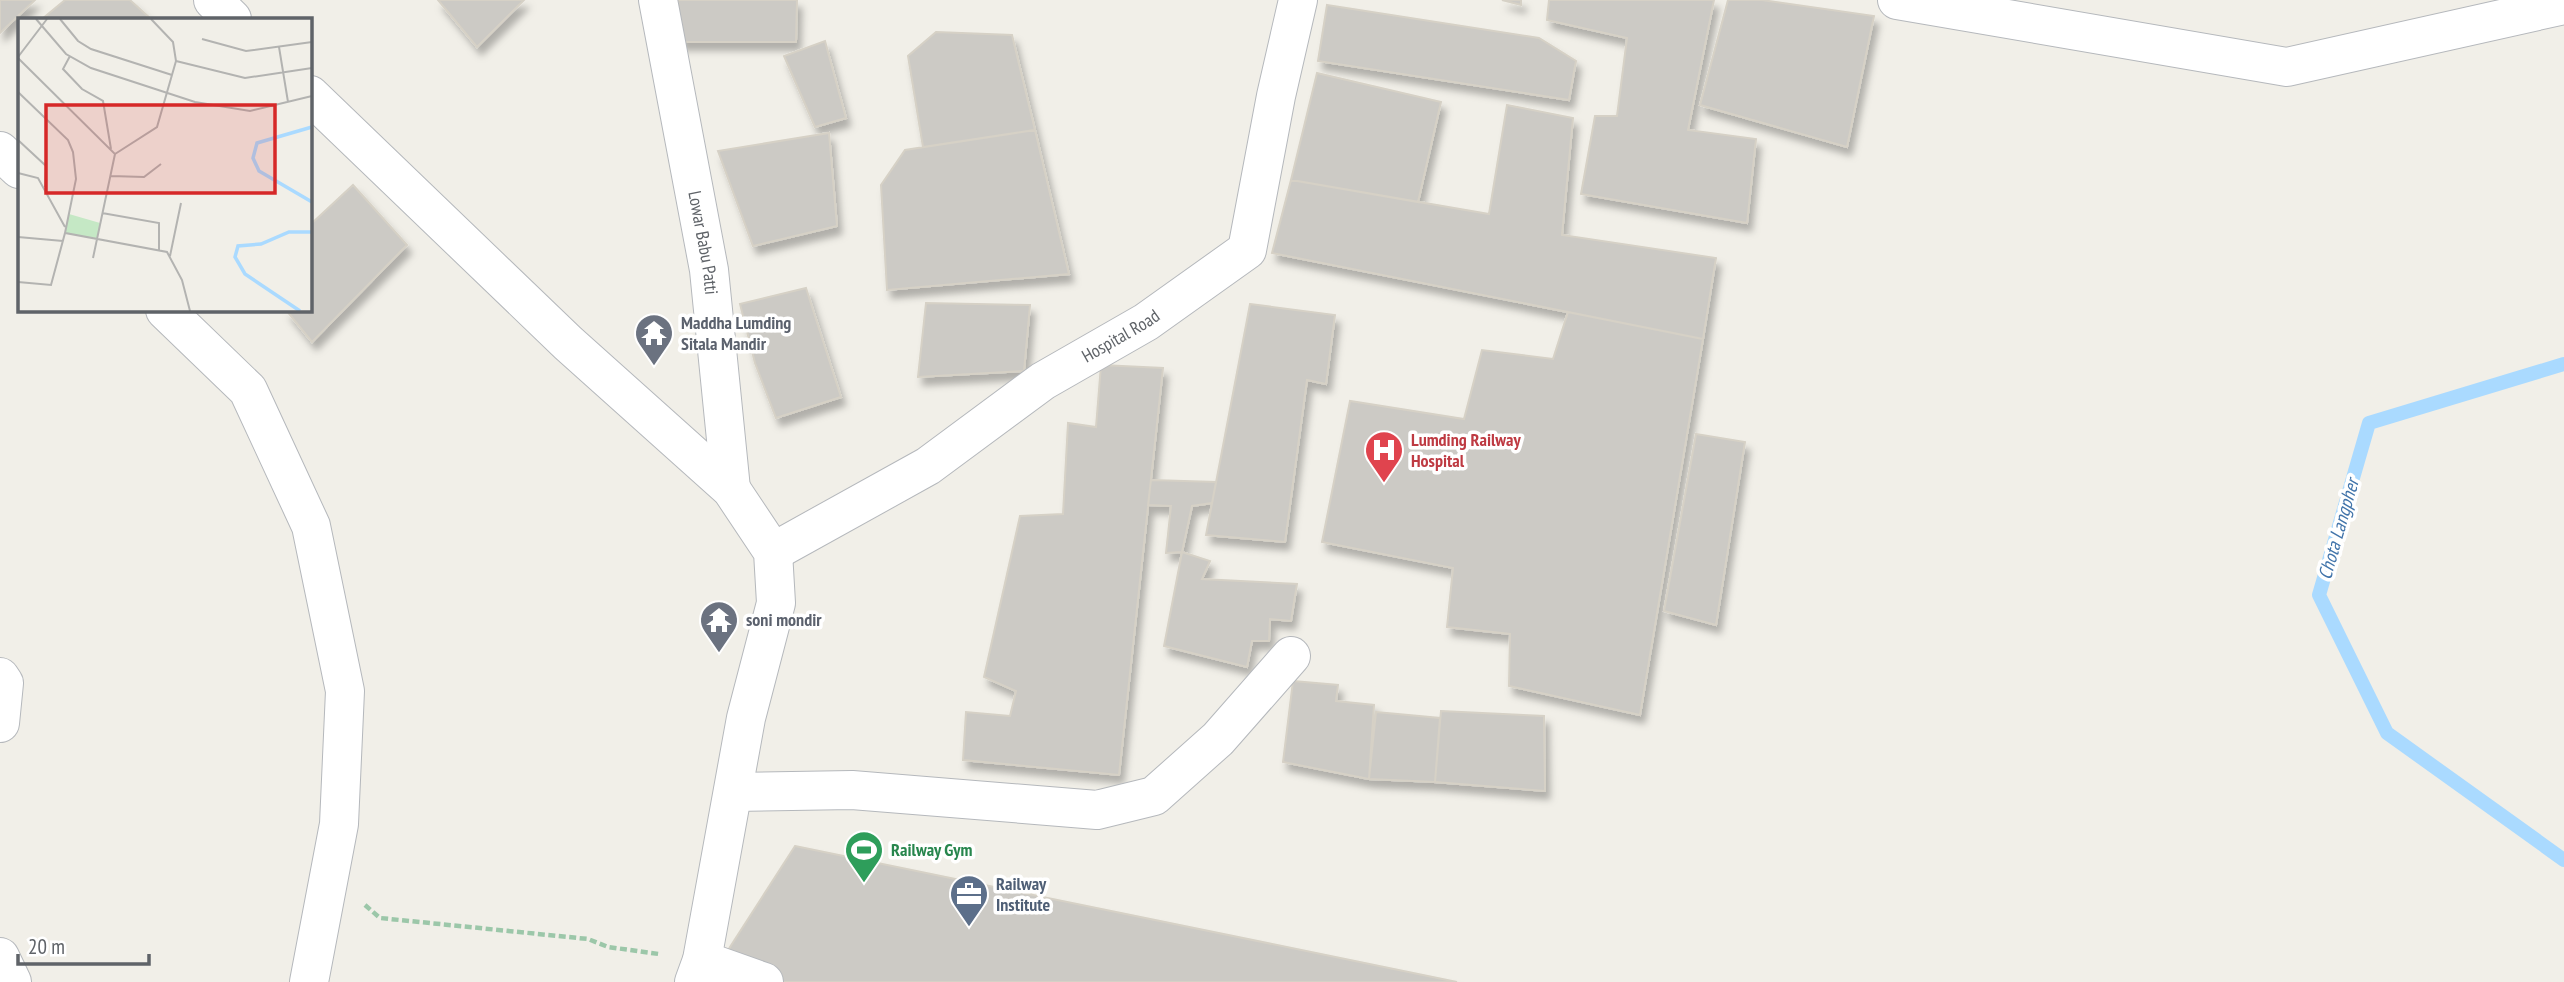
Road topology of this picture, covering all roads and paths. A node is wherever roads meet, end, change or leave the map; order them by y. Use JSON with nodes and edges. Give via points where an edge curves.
{"nodes":[{"id":1,"x":213,"y":0,"type":"edge"},
{"id":2,"x":658,"y":0,"type":"edge"},
{"id":3,"x":1298,"y":0,"type":"edge"},
{"id":4,"x":1897,"y":0,"type":"edge"},
{"id":5,"x":2564,"y":5,"type":"edge"},
{"id":6,"x":231,"y":18,"type":"edge"},
{"id":7,"x":312,"y":96,"type":"edge"},
{"id":8,"x":0,"y":151,"type":"edge"},
{"id":9,"x":18,"y":168,"type":"edge"},
{"id":10,"x":167,"y":312,"type":"edge"},
{"id":11,"x":731,"y":489,"type":"junction"},
{"id":12,"x":773,"y":552,"type":"junction"},
{"id":13,"x":1291,"y":656,"type":"dead end"},
{"id":14,"x":0,"y":677,"type":"edge"},
{"id":15,"x":0,"y":723,"type":"edge"},
{"id":16,"x":733,"y":792,"type":"junction"},
{"id":17,"x":331,"y":869,"type":"junction"},
{"id":18,"x":0,"y":957,"type":"edge"},
{"id":19,"x":698,"y":971,"type":"edge"},
{"id":20,"x":12,"y":982,"type":"edge"},
{"id":21,"x":309,"y":982,"type":"edge"},
{"id":22,"x":764,"y":982,"type":"edge"}],
"edges":[{"from":1,"to":6,"type":"street"},
{"from":2,"to":11,"type":"street","name":"Lowar Babu Patti","via":[[709,270]]},
{"from":3,"to":12,"type":"street","name":"Hospital Road","via":[[1247,250],[1146,322],[1043,381],[928,466]]},
{"from":4,"to":5,"type":"street","via":[[2287,67]]},
{"from":7,"to":11,"type":"street","via":[[568,343]]},
{"from":8,"to":9,"type":"street"},
{"from":10,"to":17,"type":"street","via":[[248,390],[311,526],[345,691],[340,824]]},
{"from":11,"to":12,"type":"street"},
{"from":12,"to":16,"type":"street","via":[[776,603],[746,718]]},
{"from":13,"to":16,"type":"street","via":[[1217,739],[1154,796],[1131,802],[1097,810],[852,790]]},
{"from":14,"to":15,"type":"street","via":[[4,683]]},
{"from":16,"to":19,"type":"street"},
{"from":17,"to":19,"type":"path","via":[[380,918],[588,939]]},
{"from":17,"to":21,"type":"street"},
{"from":18,"to":20,"type":"street"},
{"from":19,"to":22,"type":"street"}]}
